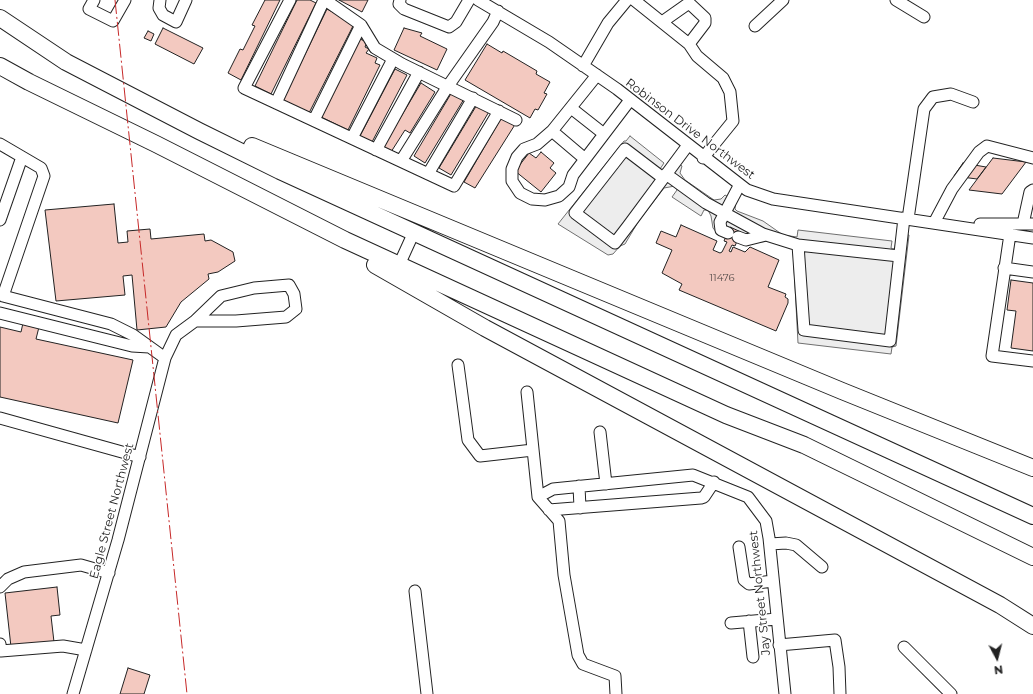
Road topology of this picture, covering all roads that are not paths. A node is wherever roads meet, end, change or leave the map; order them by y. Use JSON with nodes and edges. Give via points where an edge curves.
{"nodes":[{"id":1,"x":94,"y":0,"type":"edge"},
{"id":2,"x":125,"y":0,"type":"edge"},
{"id":3,"x":160,"y":0,"type":"edge"},
{"id":4,"x":186,"y":0,"type":"edge"},
{"id":5,"x":290,"y":0,"type":"edge"},
{"id":6,"x":327,"y":0,"type":"edge"},
{"id":7,"x":400,"y":0,"type":"edge"},
{"id":8,"x":469,"y":0,"type":"edge"},
{"id":9,"x":478,"y":0,"type":"edge"},
{"id":10,"x":627,"y":0,"type":"edge"},
{"id":11,"x":634,"y":0,"type":"edge"},
{"id":12,"x":783,"y":0,"type":"edge"},
{"id":13,"x":896,"y":0,"type":"edge"},
{"id":14,"x":691,"y":2,"type":"edge"},
{"id":15,"x":498,"y":11,"type":"junction"},
{"id":16,"x":924,"y":17,"type":"dead end"},
{"id":17,"x":0,"y":18,"type":"edge"},
{"id":18,"x":662,"y":22,"type":"junction"},
{"id":19,"x":361,"y":25,"type":"junction"},
{"id":20,"x":755,"y":26,"type":"dead end"},
{"id":21,"x":690,"y":44,"type":"junction"},
{"id":22,"x":393,"y":59,"type":"junction"},
{"id":23,"x":66,"y":62,"type":"junction"},
{"id":24,"x":0,"y":66,"type":"edge"},
{"id":25,"x":584,"y":66,"type":"junction"},
{"id":26,"x":419,"y":72,"type":"junction"},
{"id":27,"x":597,"y":76,"type":"junction"},
{"id":28,"x":448,"y":86,"type":"junction"},
{"id":29,"x":473,"y":98,"type":"junction"},
{"id":30,"x":630,"y":100,"type":"junction"},
{"id":31,"x":973,"y":102,"type":"dead end"},
{"id":32,"x":276,"y":103,"type":"junction"},
{"id":33,"x":571,"y":108,"type":"junction"},
{"id":34,"x":498,"y":111,"type":"junction"},
{"id":35,"x":314,"y":120,"type":"junction"},
{"id":36,"x":516,"y":120,"type":"dead end"},
{"id":37,"x":552,"y":131,"type":"junction"},
{"id":38,"x":604,"y":134,"type":"junction"},
{"id":39,"x":352,"y":138,"type":"junction"},
{"id":40,"x":0,"y":144,"type":"edge"},
{"id":41,"x":688,"y":145,"type":"junction"},
{"id":42,"x":376,"y":150,"type":"junction"},
{"id":43,"x":22,"y":156,"type":"junction"},
{"id":44,"x":703,"y":158,"type":"junction"},
{"id":45,"x":1033,"y":158,"type":"edge"},
{"id":46,"x":585,"y":159,"type":"junction"},
{"id":47,"x":401,"y":161,"type":"junction"},
{"id":48,"x":428,"y":174,"type":"junction"},
{"id":49,"x":665,"y":176,"type":"junction"},
{"id":50,"x":740,"y":186,"type":"junction"},
{"id":51,"x":244,"y":189,"type":"junction"},
{"id":52,"x":1033,"y":190,"type":"edge"},
{"id":53,"x":724,"y":213,"type":"junction"},
{"id":54,"x":906,"y":219,"type":"junction"},
{"id":55,"x":0,"y":220,"type":"edge"},
{"id":56,"x":934,"y":223,"type":"junction"},
{"id":57,"x":1028,"y":224,"type":"edge"},
{"id":58,"x":414,"y":232,"type":"junction"},
{"id":59,"x":728,"y":233,"type":"dead end"},
{"id":60,"x":1010,"y":234,"type":"junction"},
{"id":61,"x":766,"y":235,"type":"junction"},
{"id":62,"x":738,"y":237,"type":"dead end"},
{"id":63,"x":1033,"y":238,"type":"edge"},
{"id":64,"x":798,"y":245,"type":"junction"},
{"id":65,"x":899,"y":256,"type":"junction"},
{"id":66,"x":399,"y":266,"type":"junction"},
{"id":67,"x":1004,"y":268,"type":"junction"},
{"id":68,"x":1033,"y":272,"type":"edge"},
{"id":69,"x":2,"y":296,"type":"edge"},
{"id":70,"x":0,"y":313,"type":"edge"},
{"id":71,"x":195,"y":321,"type":"junction"},
{"id":72,"x":149,"y":347,"type":"junction"},
{"id":73,"x":165,"y":358,"type":"junction"},
{"id":74,"x":1033,"y":361,"type":"edge"},
{"id":75,"x":458,"y":365,"type":"dead end"},
{"id":76,"x":528,"y":392,"type":"dead end"},
{"id":77,"x":0,"y":418,"type":"edge"},
{"id":78,"x":600,"y":432,"type":"dead end"},
{"id":79,"x":533,"y":450,"type":"junction"},
{"id":80,"x":140,"y":457,"type":"junction"},
{"id":81,"x":1033,"y":468,"type":"edge"},
{"id":82,"x":606,"y":484,"type":"junction"},
{"id":83,"x":718,"y":484,"type":"junction"},
{"id":84,"x":579,"y":486,"type":"junction"},
{"id":85,"x":538,"y":497,"type":"junction"},
{"id":86,"x":580,"y":508,"type":"junction"},
{"id":87,"x":549,"y":510,"type":"junction"},
{"id":88,"x":1033,"y":516,"type":"edge"},
{"id":89,"x":770,"y":544,"type":"junction"},
{"id":90,"x":739,"y":547,"type":"dead end"},
{"id":91,"x":1033,"y":557,"type":"edge"},
{"id":92,"x":822,"y":567,"type":"dead end"},
{"id":93,"x":109,"y":573,"type":"junction"},
{"id":94,"x":773,"y":581,"type":"junction"},
{"id":95,"x":0,"y":588,"type":"edge"},
{"id":96,"x":415,"y":591,"type":"dead end"},
{"id":97,"x":1000,"y":605,"type":"junction"},
{"id":98,"x":1033,"y":617,"type":"edge"},
{"id":99,"x":777,"y":618,"type":"junction"},
{"id":100,"x":749,"y":621,"type":"junction"},
{"id":101,"x":731,"y":623,"type":"dead end"},
{"id":102,"x":1033,"y":626,"type":"edge"},
{"id":103,"x":0,"y":644,"type":"edge"},
{"id":104,"x":779,"y":645,"type":"junction"},
{"id":105,"x":904,"y":646,"type":"dead end"},
{"id":106,"x":86,"y":650,"type":"junction"},
{"id":107,"x":753,"y":657,"type":"dead end"},
{"id":108,"x":73,"y":694,"type":"edge"},
{"id":109,"x":427,"y":694,"type":"edge"},
{"id":110,"x":616,"y":694,"type":"edge"},
{"id":111,"x":785,"y":694,"type":"edge"},
{"id":112,"x":840,"y":694,"type":"edge"},
{"id":113,"x":951,"y":694,"type":"edge"}],
"edges":[{"from":1,"to":2,"type":"street","via":[[89,9],[113,21]]},
{"from":3,"to":4,"type":"street","via":[[159,8],[163,15],[176,22]]},
{"from":5,"to":32,"type":"street","via":[[244,88]]},
{"from":6,"to":19,"type":"street"},
{"from":6,"to":32,"type":"street"},
{"from":7,"to":8,"type":"street","via":[[399,4],[404,9],[449,27],[456,22]]},
{"from":9,"to":15,"type":"street","name":"Robinson Drive Northwest"},
{"from":10,"to":25,"type":"street","via":[[608,23]]},
{"from":11,"to":18,"type":"street"},
{"from":12,"to":20,"type":"street"},
{"from":13,"to":16,"type":"street"},
{"from":14,"to":18,"type":"street"},
{"from":14,"to":21,"type":"street","via":[[705,18],[705,23]]},
{"from":15,"to":25,"type":"street","name":"Robinson Drive Northwest"},
{"from":15,"to":28,"type":"street"},
{"from":17,"to":23,"type":"highway"},
{"from":18,"to":21,"type":"street"},
{"from":19,"to":22,"type":"street","via":[[375,48]]},
{"from":19,"to":35,"type":"street"},
{"from":21,"to":44,"type":"street","via":[[697,56],[723,78],[730,92],[734,121]]},
{"from":22,"to":26,"type":"street"},
{"from":22,"to":39,"type":"street"},
{"from":23,"to":58,"type":"highway","via":[[212,138]]},
{"from":23,"to":81,"type":"highway","via":[[246,143]]},
{"from":24,"to":51,"type":"highway"},
{"from":25,"to":27,"type":"street","name":"Robinson Drive Northwest"},
{"from":26,"to":28,"type":"street"},
{"from":26,"to":42,"type":"street"},
{"from":27,"to":30,"type":"street","name":"Robinson Drive Northwest"},
{"from":27,"to":33,"type":"street"},
{"from":28,"to":29,"type":"street"},
{"from":28,"to":47,"type":"street"},
{"from":29,"to":34,"type":"street"},
{"from":29,"to":48,"type":"street"},
{"from":30,"to":38,"type":"street"},
{"from":30,"to":41,"type":"street","name":"Robinson Drive Northwest"},
{"from":31,"to":54,"type":"street","via":[[951,94],[933,97],[924,109]]},
{"from":32,"to":35,"type":"street"},
{"from":33,"to":37,"type":"street"},
{"from":33,"to":38,"type":"street"},
{"from":34,"to":36,"type":"street"},
{"from":34,"to":48,"type":"street","via":[[454,186]]},
{"from":35,"to":39,"type":"street"},
{"from":37,"to":46,"type":"street"},
{"from":37,"to":46,"type":"street","via":[[537,144],[524,149],[517,157],[512,169],[512,181],[520,193],[532,199],[545,200],[559,196],[569,187],[573,175]]},
{"from":38,"to":46,"type":"street"},
{"from":39,"to":42,"type":"street"},
{"from":40,"to":43,"type":"street"},
{"from":41,"to":44,"type":"street","name":"Robinson Drive Northwest"},
{"from":41,"to":49,"type":"street"},
{"from":42,"to":47,"type":"street"},
{"from":43,"to":55,"type":"street"},
{"from":43,"to":69,"type":"street","via":[[41,168],[44,176]]},
{"from":44,"to":50,"type":"street","name":"Robinson Drive Northwest"},
{"from":45,"to":56,"type":"street","via":[[987,146],[979,152],[952,189]]},
{"from":47,"to":48,"type":"street"},
{"from":49,"to":49,"type":"street","via":[[615,244],[575,213],[625,149]]},
{"from":49,"to":53,"type":"street"},
{"from":50,"to":53,"type":"street"},
{"from":50,"to":54,"type":"street","name":"Robinson Drive Northwest","via":[[773,199]]},
{"from":51,"to":66,"type":"highway"},
{"from":51,"to":97,"type":"highway","via":[[485,328]]},
{"from":52,"to":57,"type":"street","via":[[1030,192]]},
{"from":53,"to":59,"type":"street","via":[[719,226]]},
{"from":53,"to":61,"type":"street"},
{"from":54,"to":56,"type":"street","name":"Robinson Drive Northwest"},
{"from":54,"to":65,"type":"street"},
{"from":56,"to":57,"type":"street","name":"Robinson Drive Northwest"},
{"from":56,"to":60,"type":"street","name":"Robinson Drive Northwest"},
{"from":58,"to":66,"type":"street"},
{"from":58,"to":88,"type":"highway"},
{"from":60,"to":63,"type":"street","name":"Robinson Drive Northwest"},
{"from":60,"to":67,"type":"street"},
{"from":61,"to":62,"type":"street","via":[[746,240]]},
{"from":61,"to":64,"type":"street"},
{"from":64,"to":65,"type":"street"},
{"from":64,"to":65,"type":"street","via":[[804,330],[890,341]]},
{"from":66,"to":91,"type":"highway","via":[[726,415],[804,445]]},
{"from":67,"to":68,"type":"street"},
{"from":67,"to":74,"type":"street","via":[[992,356]]},
{"from":69,"to":72,"type":"street","via":[[111,324]]},
{"from":70,"to":72,"type":"street","via":[[132,346]]},
{"from":71,"to":71,"type":"street","via":[[286,317],[296,309],[294,294],[289,285],[254,288],[221,296]]},
{"from":71,"to":73,"type":"street","name":"Eagle Street Northwest","via":[[176,335]]},
{"from":72,"to":73,"type":"street"},
{"from":73,"to":80,"type":"street","name":"Eagle Street Northwest"},
{"from":75,"to":79,"type":"street","via":[[468,440],[480,456]]},
{"from":76,"to":79,"type":"street"},
{"from":77,"to":80,"type":"street"},
{"from":78,"to":82,"type":"street"},
{"from":79,"to":85,"type":"street"},
{"from":80,"to":93,"type":"street","name":"Eagle Street Northwest"},
{"from":82,"to":83,"type":"street","name":"Jay Street Northwest","via":[[693,474]]},
{"from":82,"to":84,"type":"street","name":"Jay Street Northwest"},
{"from":83,"to":86,"type":"street","via":[[701,498]]},
{"from":83,"to":89,"type":"street","name":"Jay Street Northwest","via":[[748,497],[766,521]]},
{"from":84,"to":85,"type":"street","name":"Jay Street Northwest","via":[[553,489]]},
{"from":84,"to":86,"type":"street"},
{"from":85,"to":87,"type":"street"},
{"from":86,"to":87,"type":"street"},
{"from":87,"to":110,"type":"street","via":[[559,522],[564,575],[578,655],[583,664],[615,676]]},
{"from":89,"to":92,"type":"street","via":[[796,545]]},
{"from":89,"to":94,"type":"street","name":"Jay Street Northwest"},
{"from":90,"to":94,"type":"street","via":[[744,580],[748,584]]},
{"from":93,"to":95,"type":"street","via":[[81,565],[24,572],[8,579]]},
{"from":93,"to":106,"type":"street","name":"Eagle Street Northwest"},
{"from":94,"to":99,"type":"street","name":"Jay Street Northwest"},
{"from":96,"to":109,"type":"street"},
{"from":97,"to":98,"type":"highway"},
{"from":97,"to":102,"type":"highway"},
{"from":99,"to":100,"type":"street"},
{"from":99,"to":104,"type":"street","name":"Jay Street Northwest"},
{"from":100,"to":101,"type":"street"},
{"from":100,"to":107,"type":"street"},
{"from":103,"to":106,"type":"street","via":[[1,652],[63,646]]},
{"from":104,"to":111,"type":"street","name":"Jay Street Northwest"},
{"from":104,"to":112,"type":"street","via":[[835,640]]},
{"from":105,"to":113,"type":"street"},
{"from":106,"to":108,"type":"street","name":"Eagle Street Northwest"}]}
